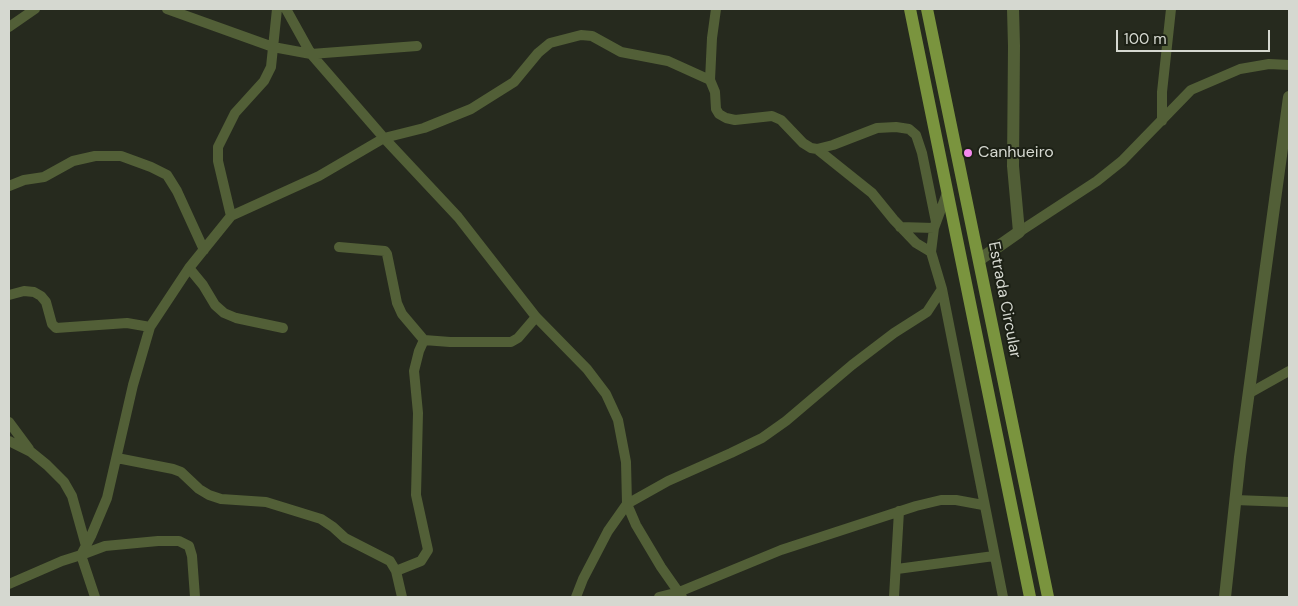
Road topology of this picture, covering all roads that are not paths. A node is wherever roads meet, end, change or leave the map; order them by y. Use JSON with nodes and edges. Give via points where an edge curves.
{"nodes":[{"id":1,"x":35,"y":9,"type":"edge"},
{"id":2,"x":167,"y":9,"type":"edge"},
{"id":3,"x":277,"y":9,"type":"edge"},
{"id":4,"x":286,"y":9,"type":"edge"},
{"id":5,"x":716,"y":9,"type":"edge"},
{"id":6,"x":910,"y":9,"type":"edge"},
{"id":7,"x":926,"y":9,"type":"edge"},
{"id":8,"x":1013,"y":9,"type":"edge"},
{"id":9,"x":1171,"y":9,"type":"edge"},
{"id":10,"x":9,"y":27,"type":"edge"},
{"id":11,"x":417,"y":46,"type":"dead end"},
{"id":12,"x":274,"y":47,"type":"junction"},
{"id":13,"x":311,"y":54,"type":"junction"},
{"id":14,"x":1289,"y":66,"type":"edge"},
{"id":15,"x":710,"y":80,"type":"junction"},
{"id":16,"x":1289,"y":97,"type":"edge"},
{"id":17,"x":1162,"y":121,"type":"junction"},
{"id":18,"x":384,"y":138,"type":"junction"},
{"id":19,"x":817,"y":149,"type":"junction"},
{"id":20,"x":9,"y":186,"type":"edge"},
{"id":21,"x":947,"y":193,"type":"junction"},
{"id":22,"x":231,"y":216,"type":"junction"},
{"id":23,"x":935,"y":225,"type":"junction"},
{"id":24,"x":900,"y":227,"type":"junction"},
{"id":25,"x":1019,"y":232,"type":"junction"},
{"id":26,"x":339,"y":247,"type":"dead end"},
{"id":27,"x":204,"y":250,"type":"junction"},
{"id":28,"x":930,"y":252,"type":"junction"},
{"id":29,"x":979,"y":260,"type":"junction"},
{"id":30,"x":189,"y":268,"type":"junction"},
{"id":31,"x":942,"y":289,"type":"junction"},
{"id":32,"x":9,"y":295,"type":"edge"},
{"id":33,"x":927,"y":312,"type":"junction"},
{"id":34,"x":947,"y":315,"type":"junction"},
{"id":35,"x":536,"y":316,"type":"junction"},
{"id":36,"x":150,"y":327,"type":"junction"},
{"id":37,"x":283,"y":328,"type":"dead end"},
{"id":38,"x":424,"y":340,"type":"junction"},
{"id":39,"x":1289,"y":371,"type":"edge"},
{"id":40,"x":1248,"y":394,"type":"junction"},
{"id":41,"x":9,"y":422,"type":"edge"},
{"id":42,"x":9,"y":441,"type":"edge"},
{"id":43,"x":31,"y":452,"type":"junction"},
{"id":44,"x":117,"y":458,"type":"junction"},
{"id":45,"x":1235,"y":500,"type":"junction"},
{"id":46,"x":1289,"y":502,"type":"edge"},
{"id":47,"x":628,"y":504,"type":"junction"},
{"id":48,"x":984,"y":505,"type":"junction"},
{"id":49,"x":899,"y":511,"type":"junction"},
{"id":50,"x":91,"y":536,"type":"junction"},
{"id":51,"x":105,"y":546,"type":"junction"},
{"id":52,"x":84,"y":550,"type":"junction"},
{"id":53,"x":994,"y":556,"type":"junction"},
{"id":54,"x":897,"y":569,"type":"junction"},
{"id":55,"x":396,"y":571,"type":"junction"},
{"id":56,"x":9,"y":584,"type":"edge"},
{"id":57,"x":681,"y":594,"type":"edge"},
{"id":58,"x":96,"y":597,"type":"edge"},
{"id":59,"x":195,"y":597,"type":"edge"},
{"id":60,"x":402,"y":597,"type":"edge"},
{"id":61,"x":576,"y":597,"type":"edge"},
{"id":62,"x":659,"y":597,"type":"edge"},
{"id":63,"x":894,"y":597,"type":"edge"},
{"id":64,"x":1003,"y":597,"type":"edge"},
{"id":65,"x":1030,"y":597,"type":"edge"},
{"id":66,"x":1048,"y":597,"type":"edge"},
{"id":67,"x":1225,"y":597,"type":"edge"}],
"edges":[{"from":1,"to":10,"type":"street"},
{"from":2,"to":12,"type":"street"},
{"from":3,"to":12,"type":"street"},
{"from":4,"to":13,"type":"street"},
{"from":5,"to":15,"type":"street"},
{"from":6,"to":21,"type":"main road","name":"Estrada Circular"},
{"from":7,"to":29,"type":"main road","name":"Estrada Circular"},
{"from":8,"to":25,"type":"street","via":[[1013,166]]},
{"from":9,"to":17,"type":"street"},
{"from":11,"to":13,"type":"street"},
{"from":12,"to":13,"type":"street"},
{"from":12,"to":22,"type":"street","via":[[271,68],[264,81],[235,113],[218,146],[218,162]]},
{"from":13,"to":18,"type":"street"},
{"from":14,"to":17,"type":"street","via":[[1269,64],[1240,69],[1190,90]]},
{"from":15,"to":18,"type":"street","via":[[668,61],[621,52],[592,36],[581,35],[550,43],[514,82],[471,109],[424,128]]},
{"from":15,"to":19,"type":"street","via":[[719,114],[736,120],[772,116],[781,120],[802,143]]},
{"from":16,"to":40,"type":"street"},
{"from":17,"to":25,"type":"street","via":[[1097,181]]},
{"from":18,"to":22,"type":"street","via":[[319,176]]},
{"from":18,"to":35,"type":"street","via":[[458,217]]},
{"from":19,"to":23,"type":"street","via":[[877,128],[909,128],[916,135],[922,153]]},
{"from":19,"to":24,"type":"street","via":[[872,193]]},
{"from":20,"to":27,"type":"street","via":[[44,177],[73,161],[95,156],[122,156],[167,175]]},
{"from":21,"to":23,"type":"street"},
{"from":21,"to":65,"type":"main road","name":"Estrada Circular"},
{"from":22,"to":27,"type":"street"},
{"from":23,"to":24,"type":"street"},
{"from":23,"to":28,"type":"street"},
{"from":24,"to":28,"type":"street"},
{"from":25,"to":29,"type":"street"},
{"from":26,"to":38,"type":"street","via":[[385,251],[388,254],[397,303]]},
{"from":27,"to":30,"type":"street"},
{"from":28,"to":31,"type":"street"},
{"from":29,"to":66,"type":"main road","name":"Estrada Circular"},
{"from":30,"to":36,"type":"street"},
{"from":30,"to":37,"type":"street","via":[[224,313]]},
{"from":31,"to":33,"type":"street"},
{"from":31,"to":34,"type":"street"},
{"from":32,"to":36,"type":"street","via":[[24,291],[41,296],[56,328],[127,323]]},
{"from":33,"to":34,"type":"street"},
{"from":33,"to":47,"type":"street","via":[[866,354],[762,438],[668,481]]},
{"from":34,"to":48,"type":"street"},
{"from":35,"to":38,"type":"street","via":[[518,338],[510,342]]},
{"from":35,"to":47,"type":"street","via":[[606,394],[618,420],[626,462]]},
{"from":36,"to":44,"type":"street"},
{"from":38,"to":55,"type":"street","via":[[414,371],[418,413],[416,495],[428,550],[421,561]]},
{"from":39,"to":40,"type":"street"},
{"from":40,"to":45,"type":"street"},
{"from":41,"to":43,"type":"street"},
{"from":42,"to":43,"type":"street"},
{"from":43,"to":52,"type":"street","via":[[64,482],[72,496]]},
{"from":44,"to":50,"type":"street","via":[[107,498]]},
{"from":44,"to":55,"type":"street","via":[[181,472],[199,490],[221,499],[266,502],[321,518],[345,538],[390,561]]},
{"from":45,"to":46,"type":"street"},
{"from":45,"to":67,"type":"street"},
{"from":47,"to":57,"type":"street","via":[[660,567]]},
{"from":47,"to":61,"type":"street","via":[[608,531]]},
{"from":48,"to":49,"type":"street","via":[[948,500]]},
{"from":48,"to":53,"type":"street"},
{"from":49,"to":54,"type":"street"},
{"from":49,"to":57,"type":"street","via":[[781,550]]},
{"from":50,"to":51,"type":"street"},
{"from":50,"to":52,"type":"street"},
{"from":51,"to":52,"type":"street"},
{"from":51,"to":59,"type":"street","via":[[179,541],[189,546]]},
{"from":52,"to":56,"type":"street"},
{"from":52,"to":58,"type":"street"},
{"from":53,"to":54,"type":"street"},
{"from":53,"to":64,"type":"street"},
{"from":54,"to":63,"type":"street"},
{"from":55,"to":60,"type":"street"},
{"from":57,"to":62,"type":"street"}]}
